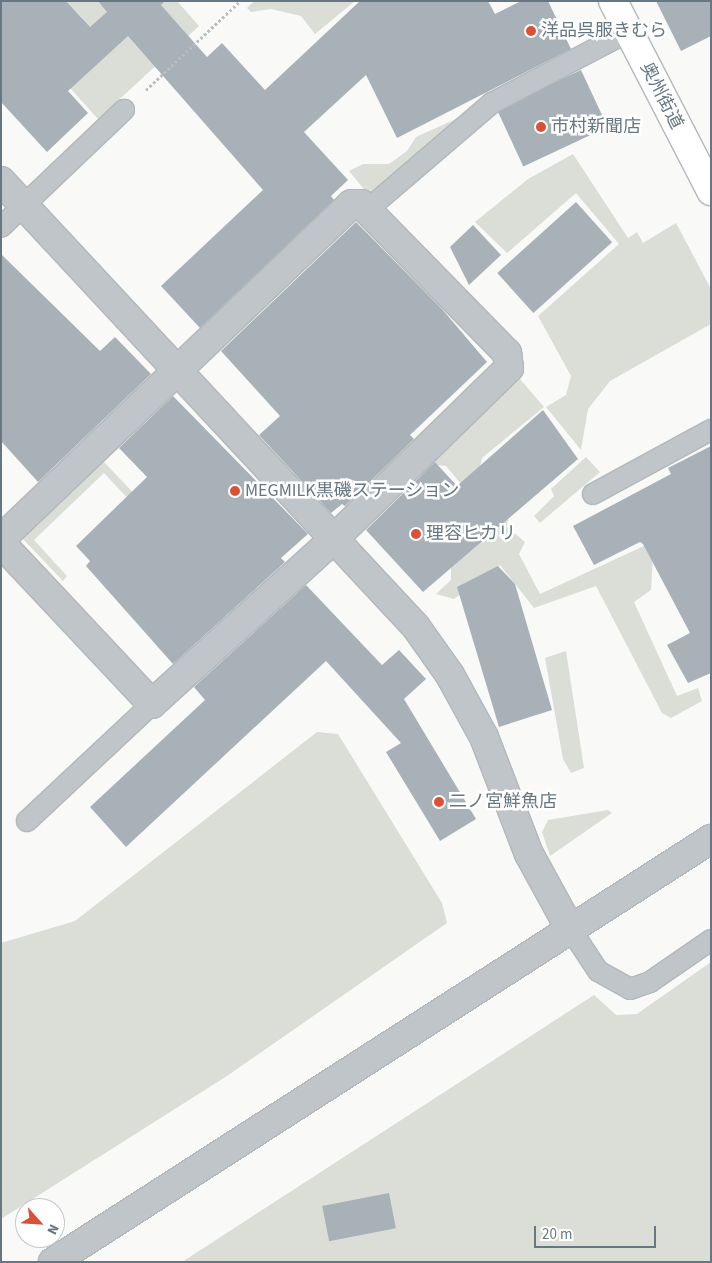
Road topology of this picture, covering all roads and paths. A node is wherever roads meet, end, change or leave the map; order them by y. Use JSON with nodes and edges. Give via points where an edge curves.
{"nodes":[{"id":1,"x":240,"y":1,"type":"edge"},
{"id":2,"x":613,"y":1,"type":"edge"},
{"id":3,"x":628,"y":32,"type":"junction"},
{"id":4,"x":124,"y":110,"type":"joint"},
{"id":5,"x":1,"y":180,"type":"edge"},
{"id":6,"x":711,"y":191,"type":"edge"},
{"id":7,"x":24,"y":204,"type":"junction"},
{"id":8,"x":367,"y":210,"type":"junction"},
{"id":9,"x":1,"y":227,"type":"edge"},
{"id":10,"x":178,"y":373,"type":"junction"},
{"id":11,"x":711,"y":430,"type":"edge"},
{"id":12,"x":592,"y":494,"type":"dead end"},
{"id":13,"x":336,"y":537,"type":"junction"},
{"id":14,"x":1,"y":539,"type":"edge"},
{"id":15,"x":1,"y":543,"type":"edge"},
{"id":16,"x":152,"y":704,"type":"junction"},
{"id":17,"x":27,"y":821,"type":"dead end"},
{"id":18,"x":711,"y":839,"type":"edge"},
{"id":19,"x":569,"y":928,"type":"junction"},
{"id":20,"x":711,"y":940,"type":"edge"},
{"id":21,"x":53,"y":1262,"type":"edge"}],
"edges":[{"from":1,"to":4,"type":"path"},
{"from":2,"to":3,"type":"main road","name":"奥州街道"},
{"from":3,"to":6,"type":"main road","name":"奥州街道"},
{"from":3,"to":8,"type":"lane","via":[[492,103]]},
{"from":4,"to":7,"type":"lane"},
{"from":5,"to":7,"type":"street"},
{"from":7,"to":9,"type":"lane"},
{"from":7,"to":10,"type":"street"},
{"from":8,"to":10,"type":"street","via":[[361,204],[352,204]]},
{"from":8,"to":13,"type":"street","via":[[507,353],[509,368]]},
{"from":10,"to":13,"type":"street"},
{"from":10,"to":14,"type":"street"},
{"from":11,"to":12,"type":"lane"},
{"from":13,"to":16,"type":"street"},
{"from":13,"to":19,"type":"street","via":[[416,627],[450,675],[484,737],[529,854]]},
{"from":15,"to":16,"type":"street"},
{"from":16,"to":17,"type":"lane"},
{"from":18,"to":19,"type":"street"},
{"from":19,"to":20,"type":"lane","via":[[598,971],[630,989],[650,982]]},
{"from":19,"to":21,"type":"street"}]}
